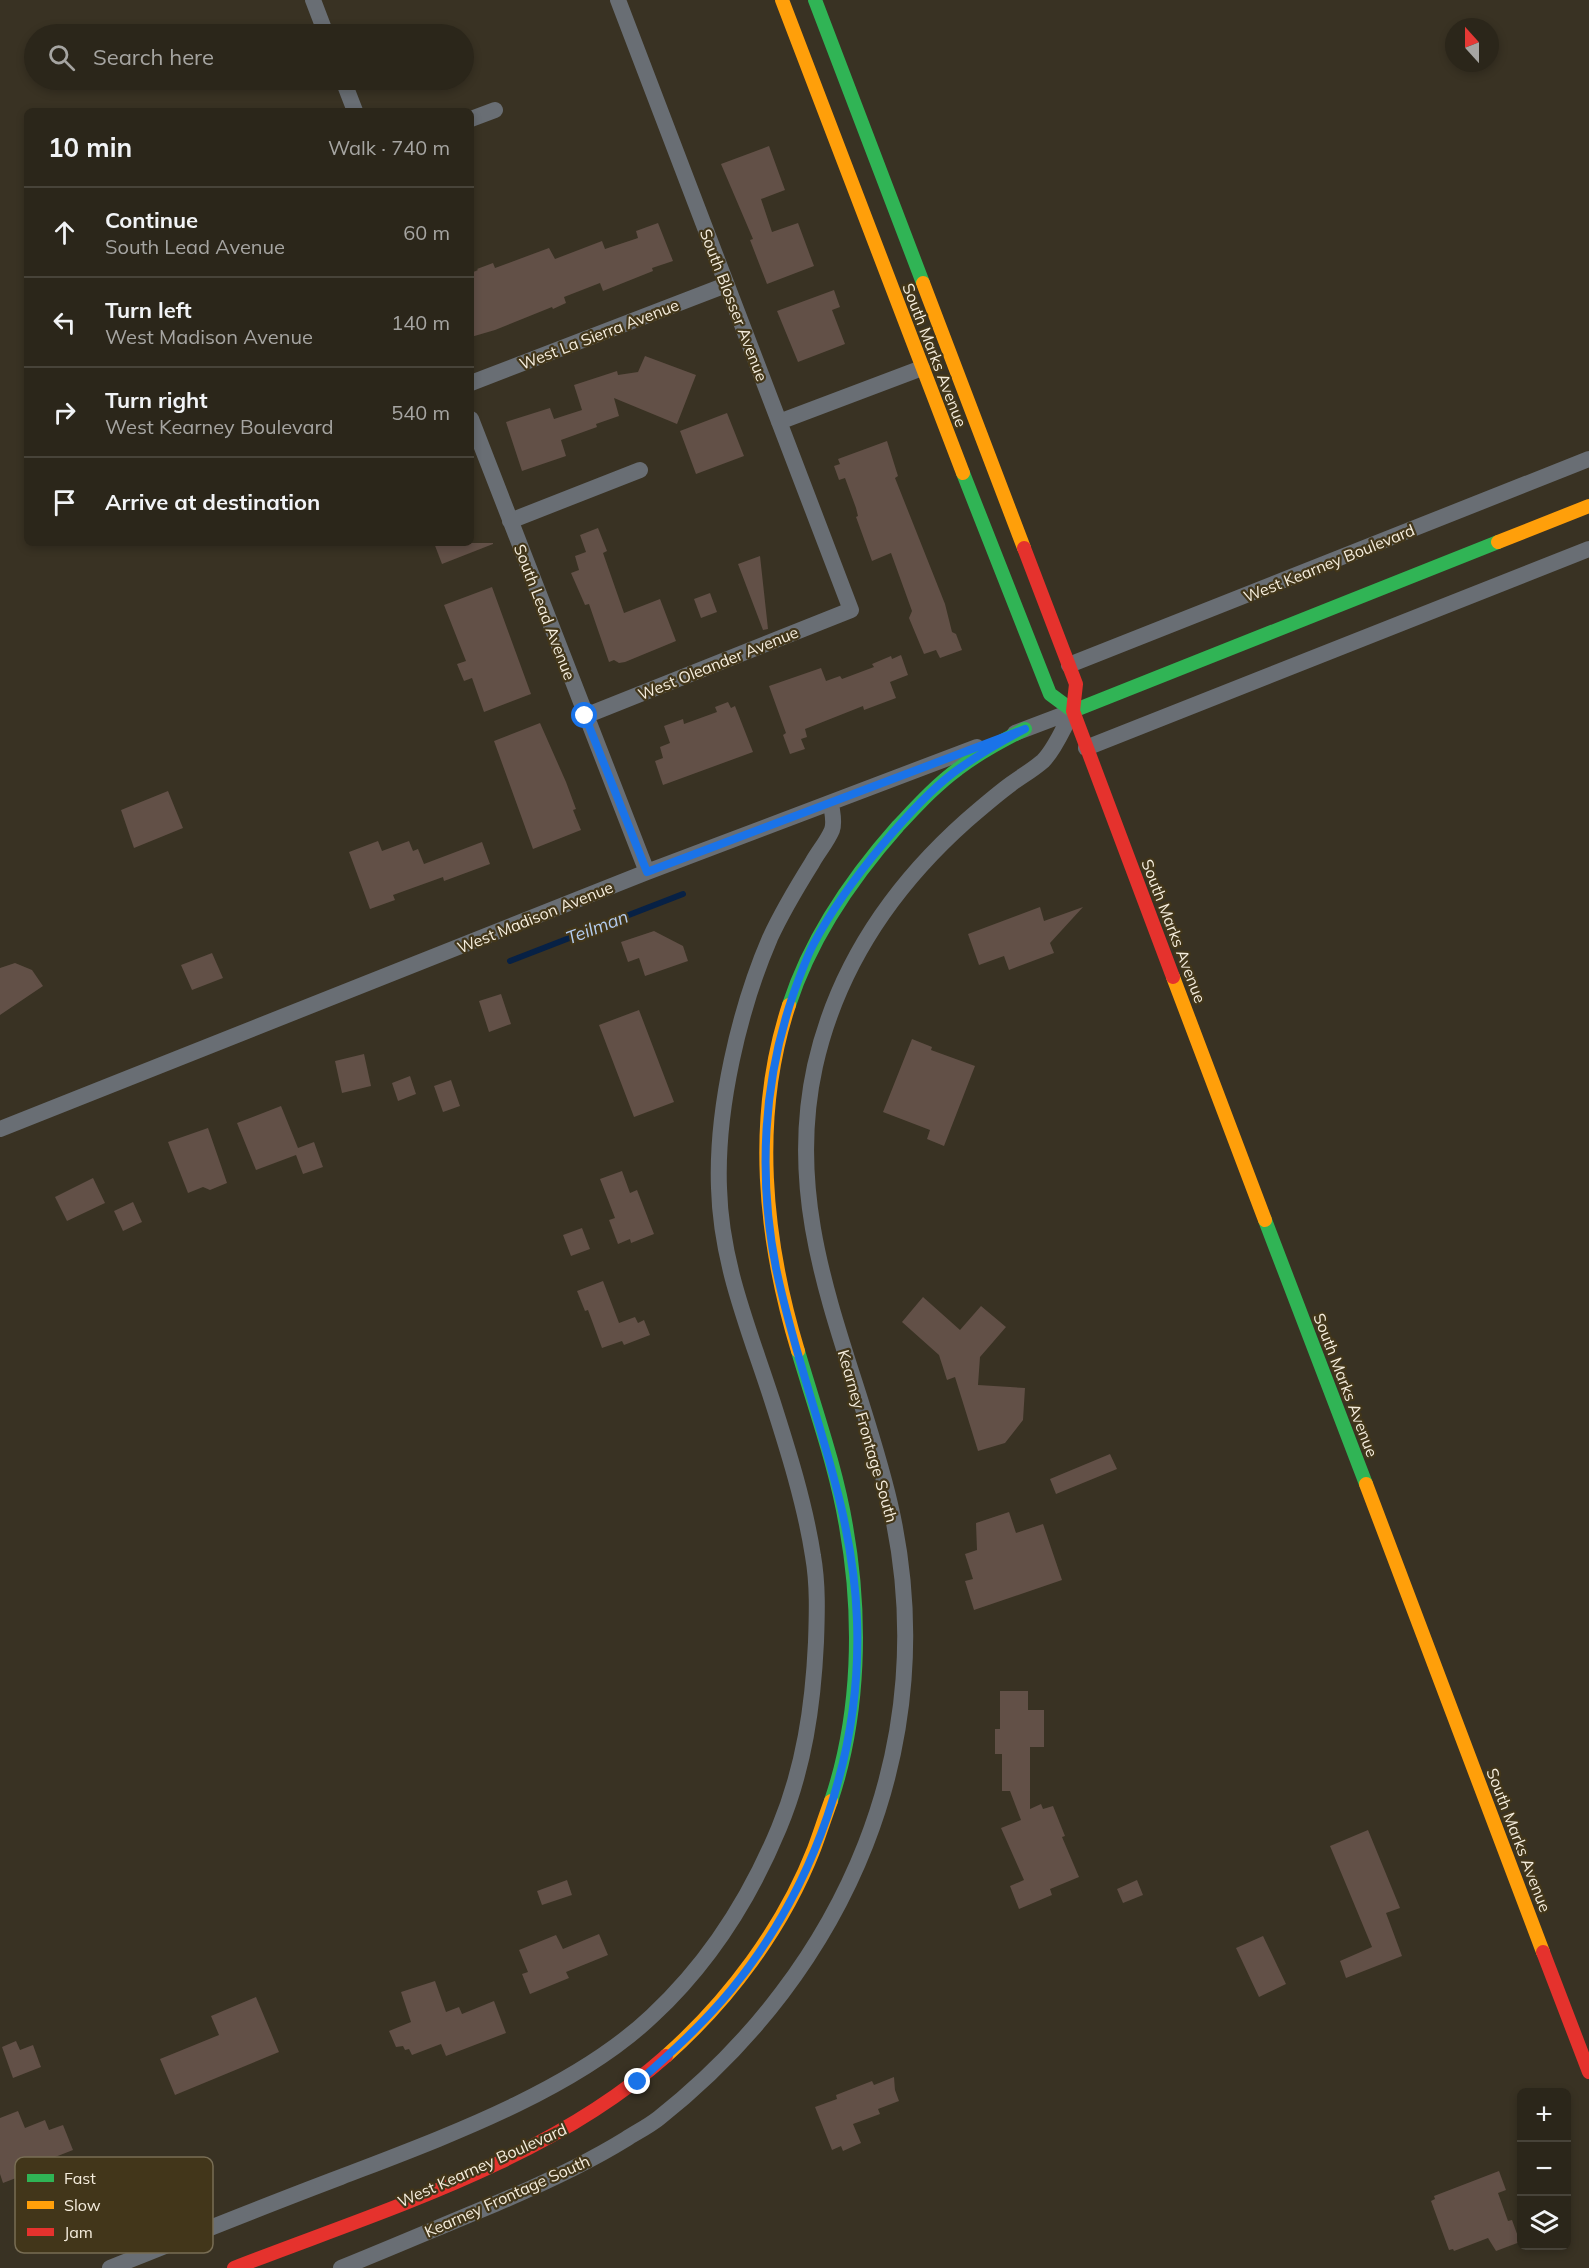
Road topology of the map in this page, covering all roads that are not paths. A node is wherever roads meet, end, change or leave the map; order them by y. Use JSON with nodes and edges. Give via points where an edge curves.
{"nodes":[{"id":1,"x":313,"y":0,"type":"edge"},
{"id":2,"x":618,"y":0,"type":"edge"},
{"id":3,"x":782,"y":0,"type":"edge"},
{"id":4,"x":815,"y":0,"type":"edge"},
{"id":5,"x":322,"y":24,"type":"edge"},
{"id":6,"x":347,"y":90,"type":"edge"},
{"id":7,"x":354,"y":108,"type":"edge"},
{"id":8,"x":495,"y":110,"type":"dead end"},
{"id":9,"x":474,"y":118,"type":"edge"},
{"id":10,"x":726,"y":285,"type":"junction"},
{"id":11,"x":922,"y":368,"type":"junction"},
{"id":12,"x":474,"y":382,"type":"edge"},
{"id":13,"x":779,"y":422,"type":"junction"},
{"id":14,"x":474,"y":427,"type":"edge"},
{"id":15,"x":1589,"y":459,"type":"edge"},
{"id":16,"x":640,"y":470,"type":"dead end"},
{"id":17,"x":1589,"y":506,"type":"edge"},
{"id":18,"x":510,"y":521,"type":"junction"},
{"id":19,"x":1589,"y":549,"type":"edge"},
{"id":20,"x":851,"y":610,"type":"joint"},
{"id":21,"x":1069,"y":665,"type":"junction"},
{"id":22,"x":1073,"y":711,"type":"junction"},
{"id":23,"x":585,"y":716,"type":"junction"},
{"id":24,"x":1025,"y":729,"type":"junction"},
{"id":25,"x":1086,"y":748,"type":"junction"},
{"id":26,"x":831,"y":803,"type":"junction"},
{"id":27,"x":647,"y":872,"type":"junction"},
{"id":28,"x":0,"y":1129,"type":"edge"},
{"id":29,"x":1589,"y":2072,"type":"edge"},
{"id":30,"x":213,"y":2228,"type":"edge"},
{"id":31,"x":148,"y":2253,"type":"edge"},
{"id":32,"x":110,"y":2268,"type":"edge"},
{"id":33,"x":234,"y":2268,"type":"edge"},
{"id":34,"x":341,"y":2268,"type":"edge"}],
"edges":[{"from":1,"to":5,"type":"street"},
{"from":2,"to":10,"type":"street","name":"South Blosser Avenue"},
{"from":3,"to":11,"type":"main road","name":"South Marks Avenue"},
{"from":4,"to":21,"type":"main road","name":"South Marks Avenue"},
{"from":6,"to":7,"type":"street"},
{"from":8,"to":9,"type":"street"},
{"from":10,"to":12,"type":"street","name":"West La Sierra Avenue"},
{"from":10,"to":13,"type":"street","name":"South Blosser Avenue"},
{"from":11,"to":13,"type":"street"},
{"from":11,"to":22,"type":"main road","name":"South Marks Avenue","via":[[1050,694]]},
{"from":13,"to":20,"type":"street","name":"South Blosser Avenue"},
{"from":14,"to":18,"type":"street","name":"South Lead Avenue"},
{"from":15,"to":21,"type":"street","name":"West Kearney Boulevard"},
{"from":16,"to":18,"type":"street"},
{"from":17,"to":22,"type":"main road"},
{"from":18,"to":23,"type":"street","name":"South Lead Avenue"},
{"from":19,"to":25,"type":"street"},
{"from":20,"to":23,"type":"street","name":"West Oleander Avenue"},
{"from":21,"to":22,"type":"main road","name":"South Marks Avenue","via":[[1076,684]]},
{"from":22,"to":24,"type":"street","name":"West Madison Avenue"},
{"from":22,"to":25,"type":"main road","name":"South Marks Avenue"},
{"from":22,"to":34,"type":"street","name":"Kearney Frontage South","via":[[1045,759],[996,795],[932,852],[907,880],[861,946],[827,1023],[807,1110],[806,1188],[814,1240],[890,1502],[906,1616],[895,1750],[857,1868],[819,1941],[780,1996],[722,2063],[658,2119],[547,2182]]},
{"from":23,"to":27,"type":"street","name":"South Lead Avenue"},
{"from":24,"to":26,"type":"street","name":"West Madison Avenue"},
{"from":24,"to":33,"type":"main road","name":"West Kearney Boulevard","via":[[951,775],[908,815],[866,865],[811,948],[784,1022],[774,1067],[766,1118],[766,1166],[776,1268],[838,1489],[852,1557],[857,1621],[855,1688],[844,1755],[826,1821],[795,1894],[752,1964],[709,2015],[638,2082],[604,2105],[444,2186]]},
{"from":25,"to":29,"type":"main road","name":"South Marks Avenue"},
{"from":26,"to":27,"type":"street","name":"West Madison Avenue"},
{"from":26,"to":30,"type":"street","via":[[834,827],[770,938],[755,981],[736,1042],[722,1118],[719,1189],[725,1244],[735,1291],[772,1400],[803,1510],[814,1558],[817,1615],[814,1694],[800,1763],[793,1792],[754,1883],[682,1986],[650,2018],[589,2064],[534,2096],[411,2150]]},
{"from":27,"to":28,"type":"street","name":"West Madison Avenue"},
{"from":31,"to":32,"type":"street"}]}
